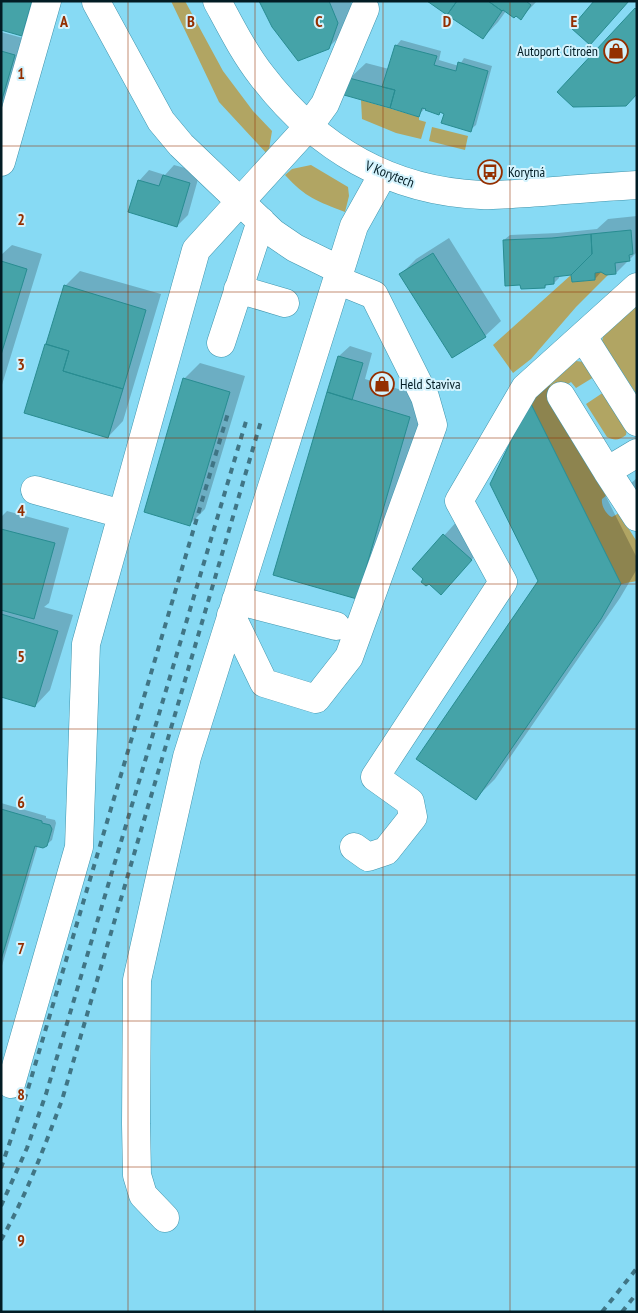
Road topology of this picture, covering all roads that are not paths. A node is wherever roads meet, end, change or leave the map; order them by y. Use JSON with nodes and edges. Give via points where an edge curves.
{"nodes":[{"id":1,"x":47,"y":1,"type":"edge"},
{"id":2,"x":217,"y":1,"type":"edge"},
{"id":3,"x":96,"y":2,"type":"edge"},
{"id":4,"x":365,"y":9,"type":"dead end"},
{"id":5,"x":309,"y":126,"type":"junction"},
{"id":6,"x":2,"y":156,"type":"edge"},
{"id":7,"x":383,"y":174,"type":"junction"},
{"id":8,"x":637,"y":185,"type":"edge"},
{"id":9,"x":240,"y":201,"type":"junction"},
{"id":10,"x":260,"y":221,"type":"junction"},
{"id":11,"x":339,"y":275,"type":"junction"},
{"id":12,"x":637,"y":287,"type":"edge"},
{"id":13,"x":238,"y":290,"type":"junction"},
{"id":14,"x":285,"y":302,"type":"dead end"},
{"id":15,"x":583,"y":337,"type":"junction"},
{"id":16,"x":221,"y":343,"type":"dead end"},
{"id":17,"x":561,"y":396,"type":"dead end"},
{"id":18,"x":637,"y":422,"type":"edge"},
{"id":19,"x":637,"y":453,"type":"edge"},
{"id":20,"x":607,"y":471,"type":"junction"},
{"id":21,"x":35,"y":490,"type":"dead end"},
{"id":22,"x":122,"y":514,"type":"junction"},
{"id":23,"x":637,"y":517,"type":"edge"},
{"id":24,"x":234,"y":607,"type":"junction"},
{"id":25,"x":336,"y":626,"type":"dead end"},
{"id":26,"x":354,"y":847,"type":"dead end"},
{"id":27,"x":11,"y":1084,"type":"dead end"},
{"id":28,"x":165,"y":1218,"type":"dead end"}],
"edges":[{"from":1,"to":6,"type":"street"},
{"from":2,"to":5,"type":"street","name":"V Korytech","via":[[239,43],[262,76]]},
{"from":3,"to":9,"type":"street","via":[[161,121],[181,145]]},
{"from":4,"to":5,"type":"street","via":[[325,104]]},
{"from":5,"to":7,"type":"street","name":"V Korytech","via":[[359,162]]},
{"from":5,"to":9,"type":"street"},
{"from":7,"to":8,"type":"street","name":"V Korytech","via":[[435,189],[482,195]]},
{"from":7,"to":11,"type":"street","via":[[354,226]]},
{"from":9,"to":10,"type":"street"},
{"from":9,"to":22,"type":"street","via":[[196,250]]},
{"from":10,"to":11,"type":"street","via":[[273,233]]},
{"from":10,"to":13,"type":"street"},
{"from":11,"to":24,"type":"street"},
{"from":11,"to":24,"type":"street","via":[[374,295],[425,397],[433,425],[349,657],[316,699],[264,683]]},
{"from":12,"to":15,"type":"street"},
{"from":13,"to":14,"type":"street"},
{"from":13,"to":16,"type":"street"},
{"from":15,"to":18,"type":"street"},
{"from":15,"to":26,"type":"street","via":[[525,388],[459,501],[502,582],[375,777],[410,802],[412,817],[386,851],[368,857]]},
{"from":17,"to":20,"type":"street"},
{"from":19,"to":20,"type":"street"},
{"from":20,"to":23,"type":"street"},
{"from":21,"to":22,"type":"street"},
{"from":22,"to":27,"type":"street","via":[[86,644],[80,847]]},
{"from":24,"to":25,"type":"street"},
{"from":24,"to":28,"type":"street","via":[[187,757],[137,980],[137,1175],[143,1195]]}]}
